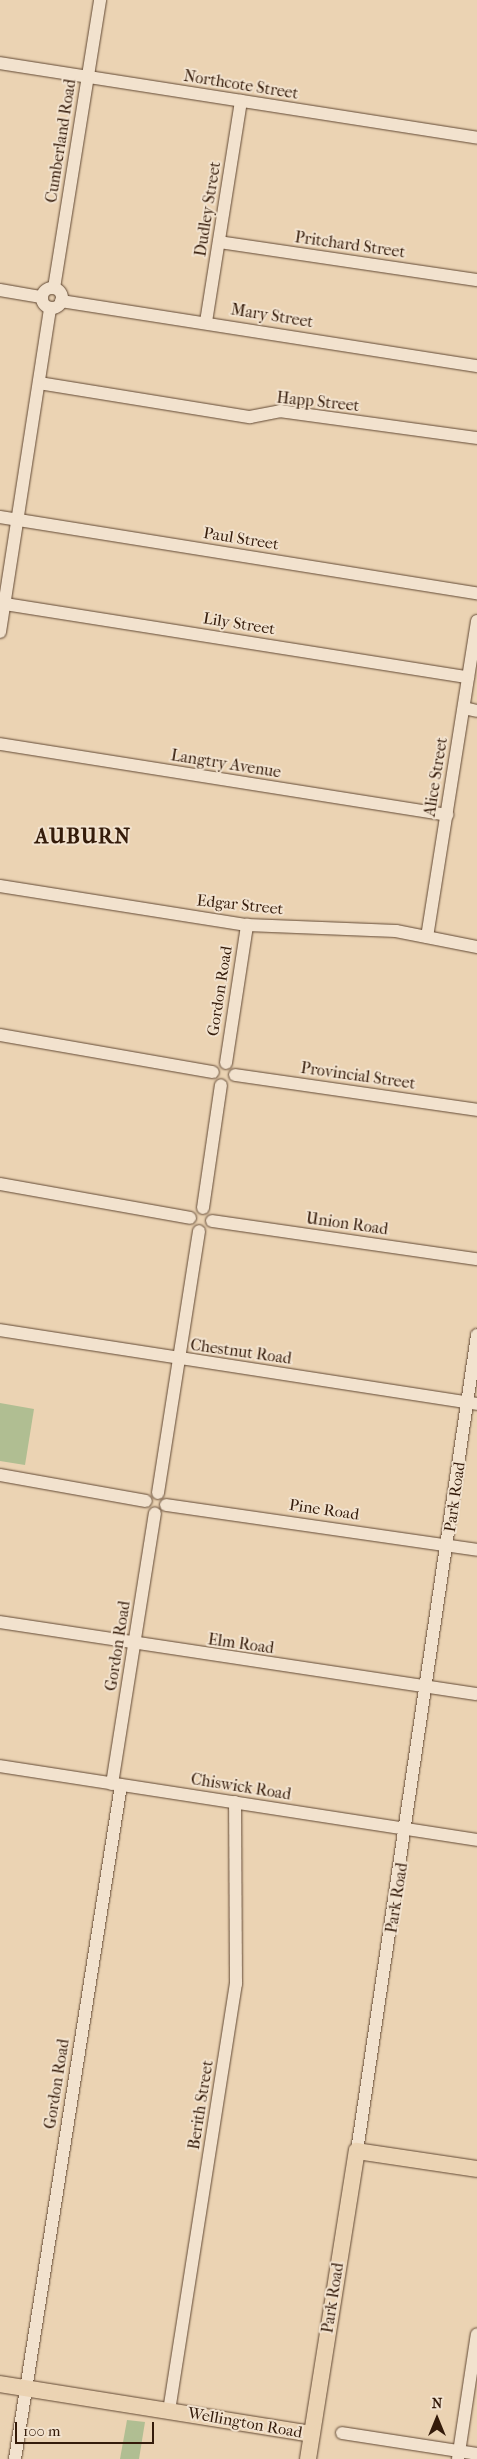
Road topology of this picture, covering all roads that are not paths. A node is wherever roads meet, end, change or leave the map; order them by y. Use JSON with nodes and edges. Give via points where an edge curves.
{"nodes":[{"id":1,"x":100,"y":0,"type":"edge"},
{"id":2,"x":0,"y":63,"type":"edge"},
{"id":3,"x":88,"y":77,"type":"junction"},
{"id":4,"x":241,"y":101,"type":"junction"},
{"id":5,"x":477,"y":138,"type":"edge"},
{"id":6,"x":219,"y":242,"type":"junction"},
{"id":7,"x":477,"y":280,"type":"edge"},
{"id":8,"x":54,"y":288,"type":"junction"},
{"id":9,"x":0,"y":290,"type":"edge"},
{"id":10,"x":41,"y":297,"type":"junction"},
{"id":11,"x":61,"y":301,"type":"junction"},
{"id":12,"x":50,"y":308,"type":"junction"},
{"id":13,"x":206,"y":322,"type":"junction"},
{"id":14,"x":477,"y":366,"type":"edge"},
{"id":15,"x":39,"y":383,"type":"junction"},
{"id":16,"x":477,"y":438,"type":"edge"},
{"id":17,"x":0,"y":517,"type":"edge"},
{"id":18,"x":17,"y":520,"type":"junction"},
{"id":19,"x":477,"y":593,"type":"edge"},
{"id":20,"x":5,"y":604,"type":"junction"},
{"id":21,"x":477,"y":621,"type":"edge"},
{"id":22,"x":0,"y":632,"type":"edge"},
{"id":23,"x":468,"y":676,"type":"junction"},
{"id":24,"x":464,"y":708,"type":"junction"},
{"id":25,"x":477,"y":711,"type":"edge"},
{"id":26,"x":0,"y":744,"type":"edge"},
{"id":27,"x":447,"y":815,"type":"junction"},
{"id":28,"x":0,"y":886,"type":"edge"},
{"id":29,"x":247,"y":925,"type":"junction"},
{"id":30,"x":427,"y":937,"type":"junction"},
{"id":31,"x":477,"y":947,"type":"edge"},
{"id":32,"x":0,"y":1035,"type":"edge"},
{"id":33,"x":226,"y":1063,"type":"junction"},
{"id":34,"x":213,"y":1072,"type":"junction"},
{"id":35,"x":235,"y":1075,"type":"junction"},
{"id":36,"x":221,"y":1085,"type":"junction"},
{"id":37,"x":477,"y":1110,"type":"edge"},
{"id":38,"x":0,"y":1184,"type":"edge"},
{"id":39,"x":203,"y":1208,"type":"junction"},
{"id":40,"x":190,"y":1218,"type":"junction"},
{"id":41,"x":212,"y":1221,"type":"junction"},
{"id":42,"x":199,"y":1231,"type":"junction"},
{"id":43,"x":477,"y":1259,"type":"edge"},
{"id":44,"x":0,"y":1330,"type":"edge"},
{"id":45,"x":477,"y":1335,"type":"edge"},
{"id":46,"x":179,"y":1359,"type":"junction"},
{"id":47,"x":472,"y":1404,"type":"edge"},
{"id":48,"x":0,"y":1475,"type":"edge"},
{"id":49,"x":158,"y":1493,"type":"junction"},
{"id":50,"x":146,"y":1501,"type":"junction"},
{"id":51,"x":166,"y":1505,"type":"junction"},
{"id":52,"x":155,"y":1513,"type":"junction"},
{"id":53,"x":448,"y":1545,"type":"junction"},
{"id":54,"x":477,"y":1550,"type":"edge"},
{"id":55,"x":0,"y":1622,"type":"edge"},
{"id":56,"x":134,"y":1645,"type":"junction"},
{"id":57,"x":428,"y":1687,"type":"junction"},
{"id":58,"x":477,"y":1694,"type":"edge"},
{"id":59,"x":0,"y":1766,"type":"edge"},
{"id":60,"x":117,"y":1784,"type":"junction"},
{"id":61,"x":235,"y":1802,"type":"junction"},
{"id":62,"x":407,"y":1830,"type":"junction"},
{"id":63,"x":477,"y":1840,"type":"edge"},
{"id":64,"x":357,"y":2151,"type":"junction"},
{"id":65,"x":477,"y":2169,"type":"edge"},
{"id":66,"x":477,"y":2334,"type":"edge"},
{"id":67,"x":0,"y":2384,"type":"edge"},
{"id":68,"x":26,"y":2388,"type":"junction"},
{"id":69,"x":169,"y":2411,"type":"junction"},
{"id":70,"x":342,"y":2433,"type":"dead end"},
{"id":71,"x":311,"y":2434,"type":"junction"},
{"id":72,"x":477,"y":2454,"type":"edge"},
{"id":73,"x":458,"y":2455,"type":"edge"},
{"id":74,"x":15,"y":2459,"type":"edge"},
{"id":75,"x":308,"y":2459,"type":"edge"}],
"edges":[{"from":1,"to":3,"type":"street","name":"Cumberland Road"},
{"from":2,"to":3,"type":"street","name":"Northcote Street"},
{"from":3,"to":4,"type":"street","name":"Northcote Street"},
{"from":3,"to":8,"type":"street","name":"Cumberland Road"},
{"from":4,"to":5,"type":"street","name":"Northcote Street"},
{"from":4,"to":6,"type":"street","name":"Dudley Street"},
{"from":6,"to":7,"type":"street","name":"Pritchard Street"},
{"from":6,"to":13,"type":"street","name":"Dudley Street"},
{"from":8,"to":10,"type":"street"},
{"from":8,"to":11,"type":"street"},
{"from":9,"to":10,"type":"street"},
{"from":10,"to":12,"type":"street"},
{"from":11,"to":12,"type":"street"},
{"from":11,"to":13,"type":"street","name":"Mary Street"},
{"from":12,"to":15,"type":"street"},
{"from":13,"to":14,"type":"street","name":"Mary Street"},
{"from":15,"to":16,"type":"street","name":"Happ Street","via":[[250,417],[280,411]]},
{"from":15,"to":18,"type":"street"},
{"from":17,"to":18,"type":"street","name":"Paul Street"},
{"from":18,"to":19,"type":"street","name":"Paul Street"},
{"from":18,"to":20,"type":"street"},
{"from":20,"to":22,"type":"street"},
{"from":20,"to":23,"type":"street","name":"Lily Street"},
{"from":21,"to":23,"type":"street","name":"Alice Street"},
{"from":23,"to":24,"type":"street","name":"Alice Street"},
{"from":24,"to":25,"type":"street"},
{"from":24,"to":27,"type":"street","name":"Alice Street"},
{"from":26,"to":27,"type":"street","name":"Langtry Avenue"},
{"from":27,"to":30,"type":"street","name":"Alice Street"},
{"from":28,"to":29,"type":"street","name":"Edgar Street"},
{"from":29,"to":30,"type":"street","name":"Edgar Street","via":[[362,928]]},
{"from":29,"to":33,"type":"street","name":"Gordon Road"},
{"from":30,"to":31,"type":"street","name":"Edgar Street"},
{"from":32,"to":34,"type":"street"},
{"from":33,"to":34,"type":"street"},
{"from":33,"to":35,"type":"street"},
{"from":34,"to":36,"type":"street"},
{"from":35,"to":36,"type":"street"},
{"from":35,"to":37,"type":"street","name":"Provincial Street"},
{"from":36,"to":39,"type":"street"},
{"from":38,"to":40,"type":"street"},
{"from":39,"to":40,"type":"street"},
{"from":39,"to":41,"type":"street"},
{"from":40,"to":42,"type":"street"},
{"from":41,"to":42,"type":"street"},
{"from":41,"to":43,"type":"street","name":"Union Road"},
{"from":42,"to":46,"type":"street"},
{"from":44,"to":46,"type":"street","name":"Chestnut Road"},
{"from":45,"to":47,"type":"street","name":"Park Road"},
{"from":46,"to":47,"type":"street","name":"Chestnut Road"},
{"from":46,"to":49,"type":"street"},
{"from":47,"to":53,"type":"street","name":"Park Road"},
{"from":48,"to":50,"type":"street"},
{"from":49,"to":50,"type":"street"},
{"from":49,"to":51,"type":"street"},
{"from":50,"to":52,"type":"street"},
{"from":51,"to":52,"type":"street"},
{"from":51,"to":53,"type":"street","name":"Pine Road"},
{"from":52,"to":56,"type":"street","name":"Gordon Road"},
{"from":53,"to":54,"type":"street","name":"Pine Road"},
{"from":53,"to":57,"type":"street","name":"Park Road"},
{"from":55,"to":56,"type":"street","name":"Elm Road"},
{"from":56,"to":57,"type":"street","name":"Elm Road"},
{"from":56,"to":60,"type":"street","name":"Gordon Road"},
{"from":57,"to":58,"type":"street","name":"Elm Road"},
{"from":57,"to":62,"type":"street","name":"Park Road"},
{"from":59,"to":60,"type":"street","name":"Chiswick Road"},
{"from":60,"to":61,"type":"street","name":"Chiswick Road"},
{"from":60,"to":68,"type":"street","name":"Gordon Road"},
{"from":61,"to":62,"type":"street","name":"Chiswick Road"},
{"from":61,"to":69,"type":"street","name":"Berith Street","via":[[236,1984]]},
{"from":62,"to":63,"type":"street","name":"Chiswick Road"},
{"from":62,"to":64,"type":"street","name":"Park Road"},
{"from":64,"to":65,"type":"main road"},
{"from":64,"to":71,"type":"main road","name":"Park Road"},
{"from":66,"to":73,"type":"street"},
{"from":67,"to":68,"type":"main road","name":"Wellington Road"},
{"from":68,"to":69,"type":"main road","name":"Wellington Road"},
{"from":68,"to":74,"type":"street","name":"Gordon Road"},
{"from":69,"to":71,"type":"main road","name":"Wellington Road"},
{"from":70,"to":73,"type":"street"},
{"from":71,"to":75,"type":"main road","name":"Park Road"},
{"from":72,"to":73,"type":"street"}]}
